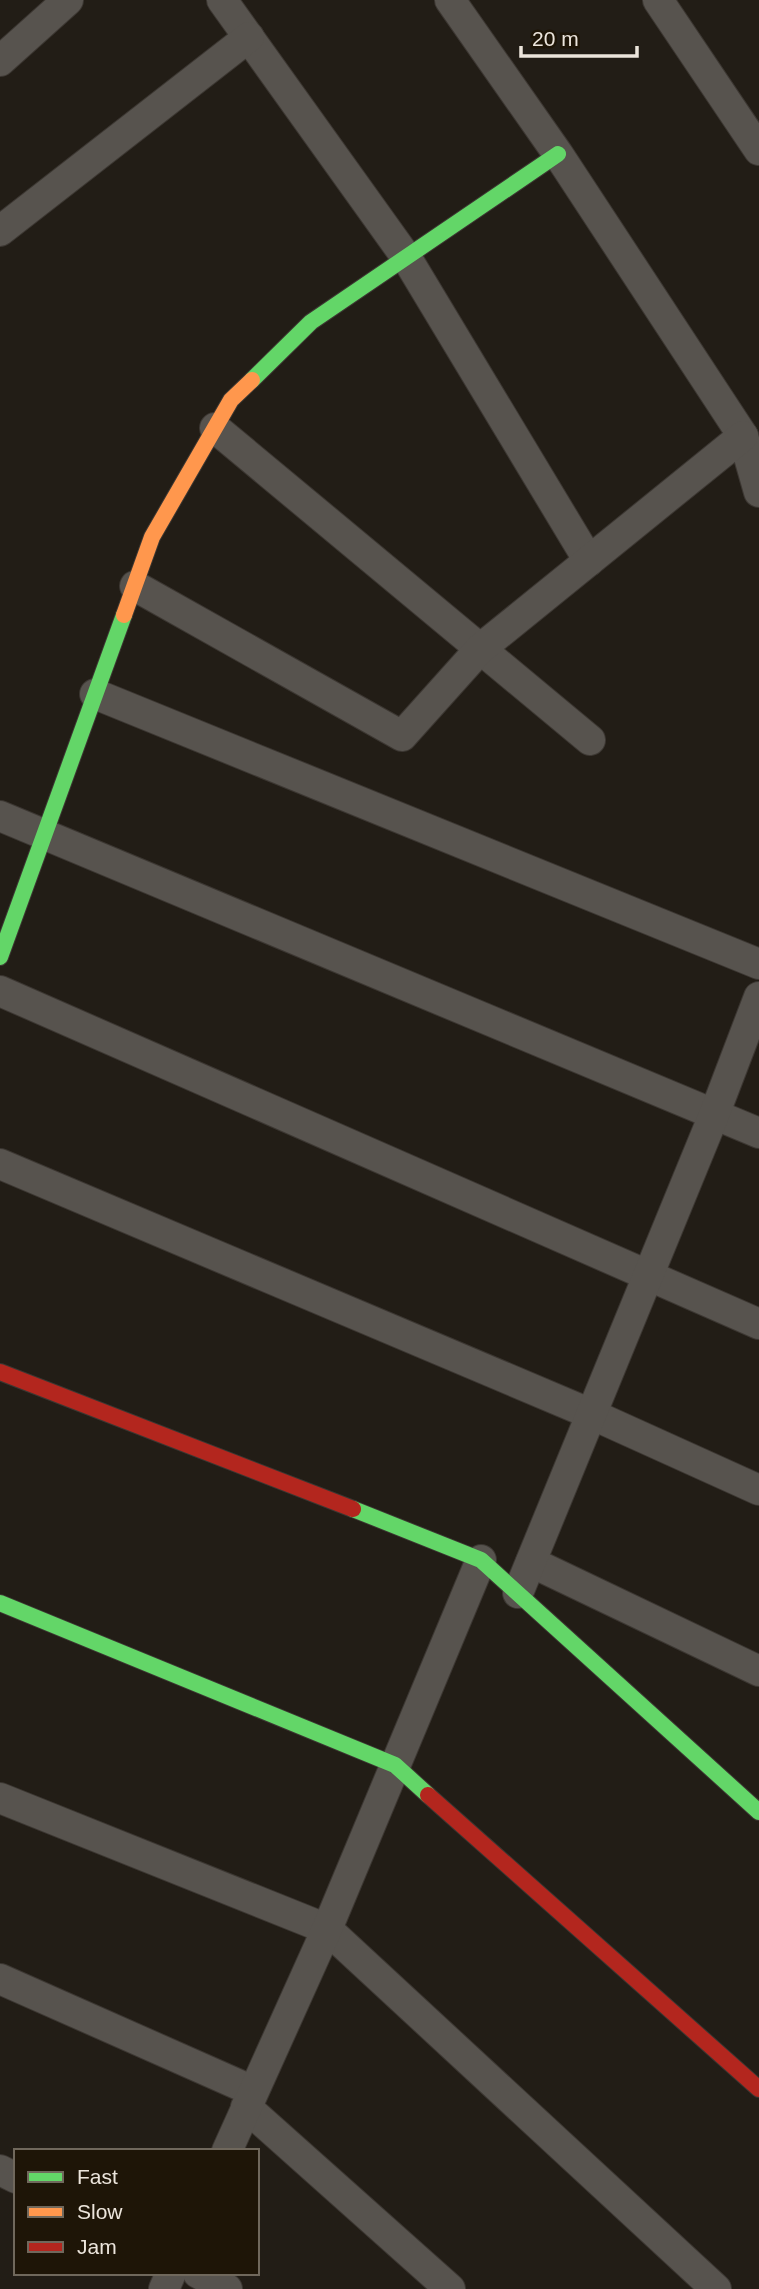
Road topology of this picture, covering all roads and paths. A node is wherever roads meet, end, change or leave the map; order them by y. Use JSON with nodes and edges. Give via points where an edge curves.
{"nodes":[{"id":1,"x":68,"y":0,"type":"edge"},
{"id":2,"x":222,"y":0,"type":"edge"},
{"id":3,"x":450,"y":0,"type":"edge"},
{"id":4,"x":658,"y":0,"type":"edge"},
{"id":5,"x":249,"y":37,"type":"junction"},
{"id":6,"x":0,"y":61,"type":"edge"},
{"id":7,"x":759,"y":150,"type":"edge"},
{"id":8,"x":558,"y":154,"type":"junction"},
{"id":9,"x":0,"y":231,"type":"edge"},
{"id":10,"x":405,"y":257,"type":"junction"},
{"id":11,"x":215,"y":428,"type":"junction"},
{"id":12,"x":743,"y":436,"type":"junction"},
{"id":13,"x":759,"y":492,"type":"edge"},
{"id":14,"x":589,"y":561,"type":"junction"},
{"id":15,"x":135,"y":586,"type":"junction"},
{"id":16,"x":480,"y":649,"type":"junction"},
{"id":17,"x":95,"y":694,"type":"junction"},
{"id":18,"x":590,"y":740,"type":"dead end"},
{"id":19,"x":0,"y":816,"type":"edge"},
{"id":20,"x":45,"y":834,"type":"junction"},
{"id":21,"x":0,"y":957,"type":"edge"},
{"id":22,"x":759,"y":964,"type":"edge"},
{"id":23,"x":0,"y":992,"type":"edge"},
{"id":24,"x":759,"y":997,"type":"edge"},
{"id":25,"x":714,"y":1115,"type":"junction"},
{"id":26,"x":759,"y":1133,"type":"edge"},
{"id":27,"x":0,"y":1164,"type":"edge"},
{"id":28,"x":648,"y":1275,"type":"junction"},
{"id":29,"x":759,"y":1324,"type":"edge"},
{"id":30,"x":0,"y":1372,"type":"edge"},
{"id":31,"x":592,"y":1414,"type":"junction"},
{"id":32,"x":759,"y":1490,"type":"edge"},
{"id":33,"x":481,"y":1560,"type":"junction"},
{"id":34,"x":531,"y":1562,"type":"junction"},
{"id":35,"x":518,"y":1593,"type":"junction"},
{"id":36,"x":0,"y":1603,"type":"edge"},
{"id":37,"x":759,"y":1671,"type":"edge"},
{"id":38,"x":395,"y":1765,"type":"junction"},
{"id":39,"x":0,"y":1798,"type":"edge"},
{"id":40,"x":759,"y":1812,"type":"edge"},
{"id":41,"x":327,"y":1929,"type":"junction"},
{"id":42,"x":0,"y":1979,"type":"edge"},
{"id":43,"x":759,"y":2089,"type":"edge"},
{"id":44,"x":250,"y":2099,"type":"junction"},
{"id":45,"x":228,"y":2149,"type":"edge"},
{"id":46,"x":202,"y":2275,"type":"edge"},
{"id":47,"x":227,"y":2289,"type":"edge"},
{"id":48,"x":450,"y":2289,"type":"edge"},
{"id":49,"x":716,"y":2289,"type":"edge"}],
"edges":[{"from":1,"to":6,"type":"street"},
{"from":2,"to":5,"type":"street"},
{"from":3,"to":8,"type":"street"},
{"from":4,"to":7,"type":"street"},
{"from":5,"to":9,"type":"street"},
{"from":5,"to":10,"type":"street"},
{"from":8,"to":10,"type":"street"},
{"from":8,"to":12,"type":"street"},
{"from":10,"to":11,"type":"street","via":[[311,321],[231,400]]},
{"from":10,"to":14,"type":"street"},
{"from":11,"to":15,"type":"street","via":[[152,537]]},
{"from":11,"to":16,"type":"street"},
{"from":12,"to":13,"type":"street"},
{"from":12,"to":14,"type":"street"},
{"from":14,"to":16,"type":"street"},
{"from":15,"to":16,"type":"street","via":[[402,736]]},
{"from":15,"to":17,"type":"street"},
{"from":16,"to":18,"type":"street"},
{"from":17,"to":20,"type":"street"},
{"from":17,"to":22,"type":"street"},
{"from":19,"to":20,"type":"street"},
{"from":20,"to":21,"type":"street"},
{"from":20,"to":25,"type":"street"},
{"from":23,"to":28,"type":"street"},
{"from":24,"to":25,"type":"street"},
{"from":25,"to":26,"type":"street"},
{"from":25,"to":28,"type":"street"},
{"from":27,"to":31,"type":"street"},
{"from":28,"to":29,"type":"street"},
{"from":28,"to":31,"type":"street"},
{"from":30,"to":33,"type":"street"},
{"from":31,"to":32,"type":"street"},
{"from":31,"to":34,"type":"street"},
{"from":33,"to":35,"type":"street"},
{"from":33,"to":38,"type":"street"},
{"from":34,"to":35,"type":"street"},
{"from":34,"to":37,"type":"street"},
{"from":35,"to":40,"type":"street"},
{"from":36,"to":38,"type":"street"},
{"from":38,"to":41,"type":"street"},
{"from":38,"to":43,"type":"street"},
{"from":39,"to":41,"type":"street"},
{"from":41,"to":44,"type":"street"},
{"from":41,"to":49,"type":"street"},
{"from":42,"to":44,"type":"street"},
{"from":44,"to":45,"type":"street"},
{"from":44,"to":48,"type":"street"},
{"from":46,"to":47,"type":"street"}]}
